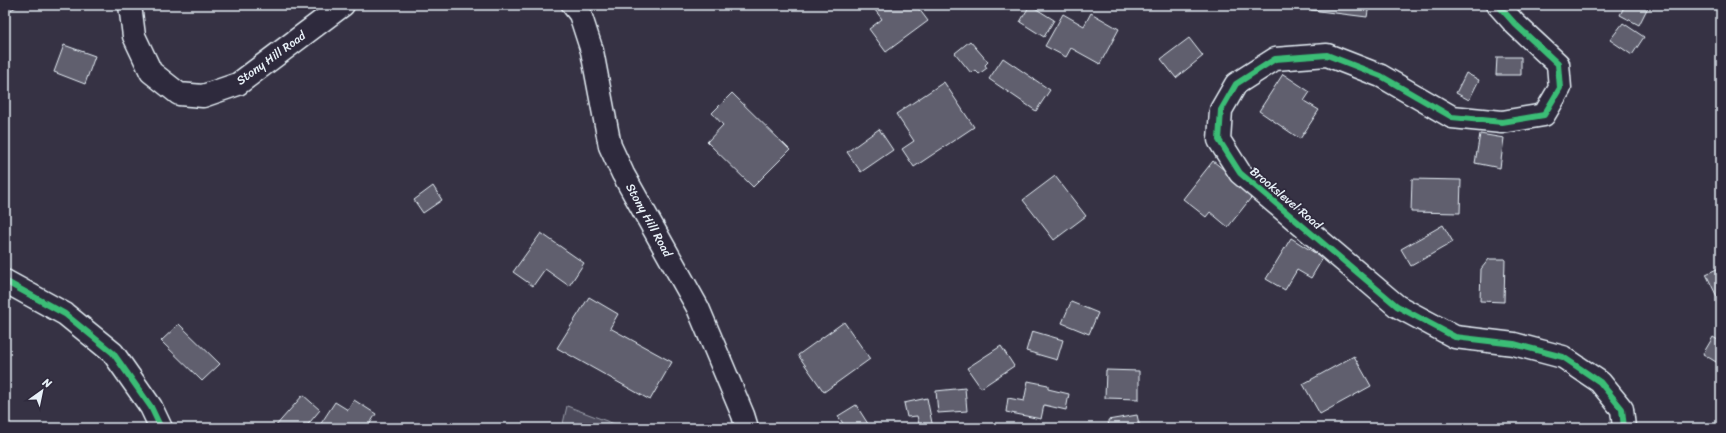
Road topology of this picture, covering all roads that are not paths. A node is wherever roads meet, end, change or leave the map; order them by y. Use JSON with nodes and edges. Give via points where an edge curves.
{"nodes":[{"id":1,"x":130,"y":5,"type":"edge"},
{"id":2,"x":343,"y":5,"type":"edge"},
{"id":3,"x":573,"y":5,"type":"edge"},
{"id":4,"x":1498,"y":5,"type":"edge"},
{"id":5,"x":5,"y":281,"type":"edge"},
{"id":6,"x":161,"y":428,"type":"edge"},
{"id":7,"x":747,"y":428,"type":"edge"},
{"id":8,"x":1624,"y":428,"type":"edge"}],
"edges":[{"from":1,"to":2,"type":"street","name":"Stony Hill Road","via":[[134,36],[151,72],[179,94],[203,96],[238,84]]},
{"from":3,"to":7,"type":"street","name":"Stony Hill Road","via":[[580,14],[592,51],[610,146],[698,308]]},
{"from":4,"to":8,"type":"street","name":"Brookslevel Road","via":[[1558,64],[1560,88],[1544,115],[1502,122],[1452,117],[1381,76],[1326,55],[1274,59],[1236,84],[1222,110],[1220,140],[1240,172],[1397,306],[1455,337],[1514,344],[1564,357],[1600,382],[1622,409]]},
{"from":5,"to":6,"type":"street","via":[[65,314],[113,352],[151,407]]}]}
